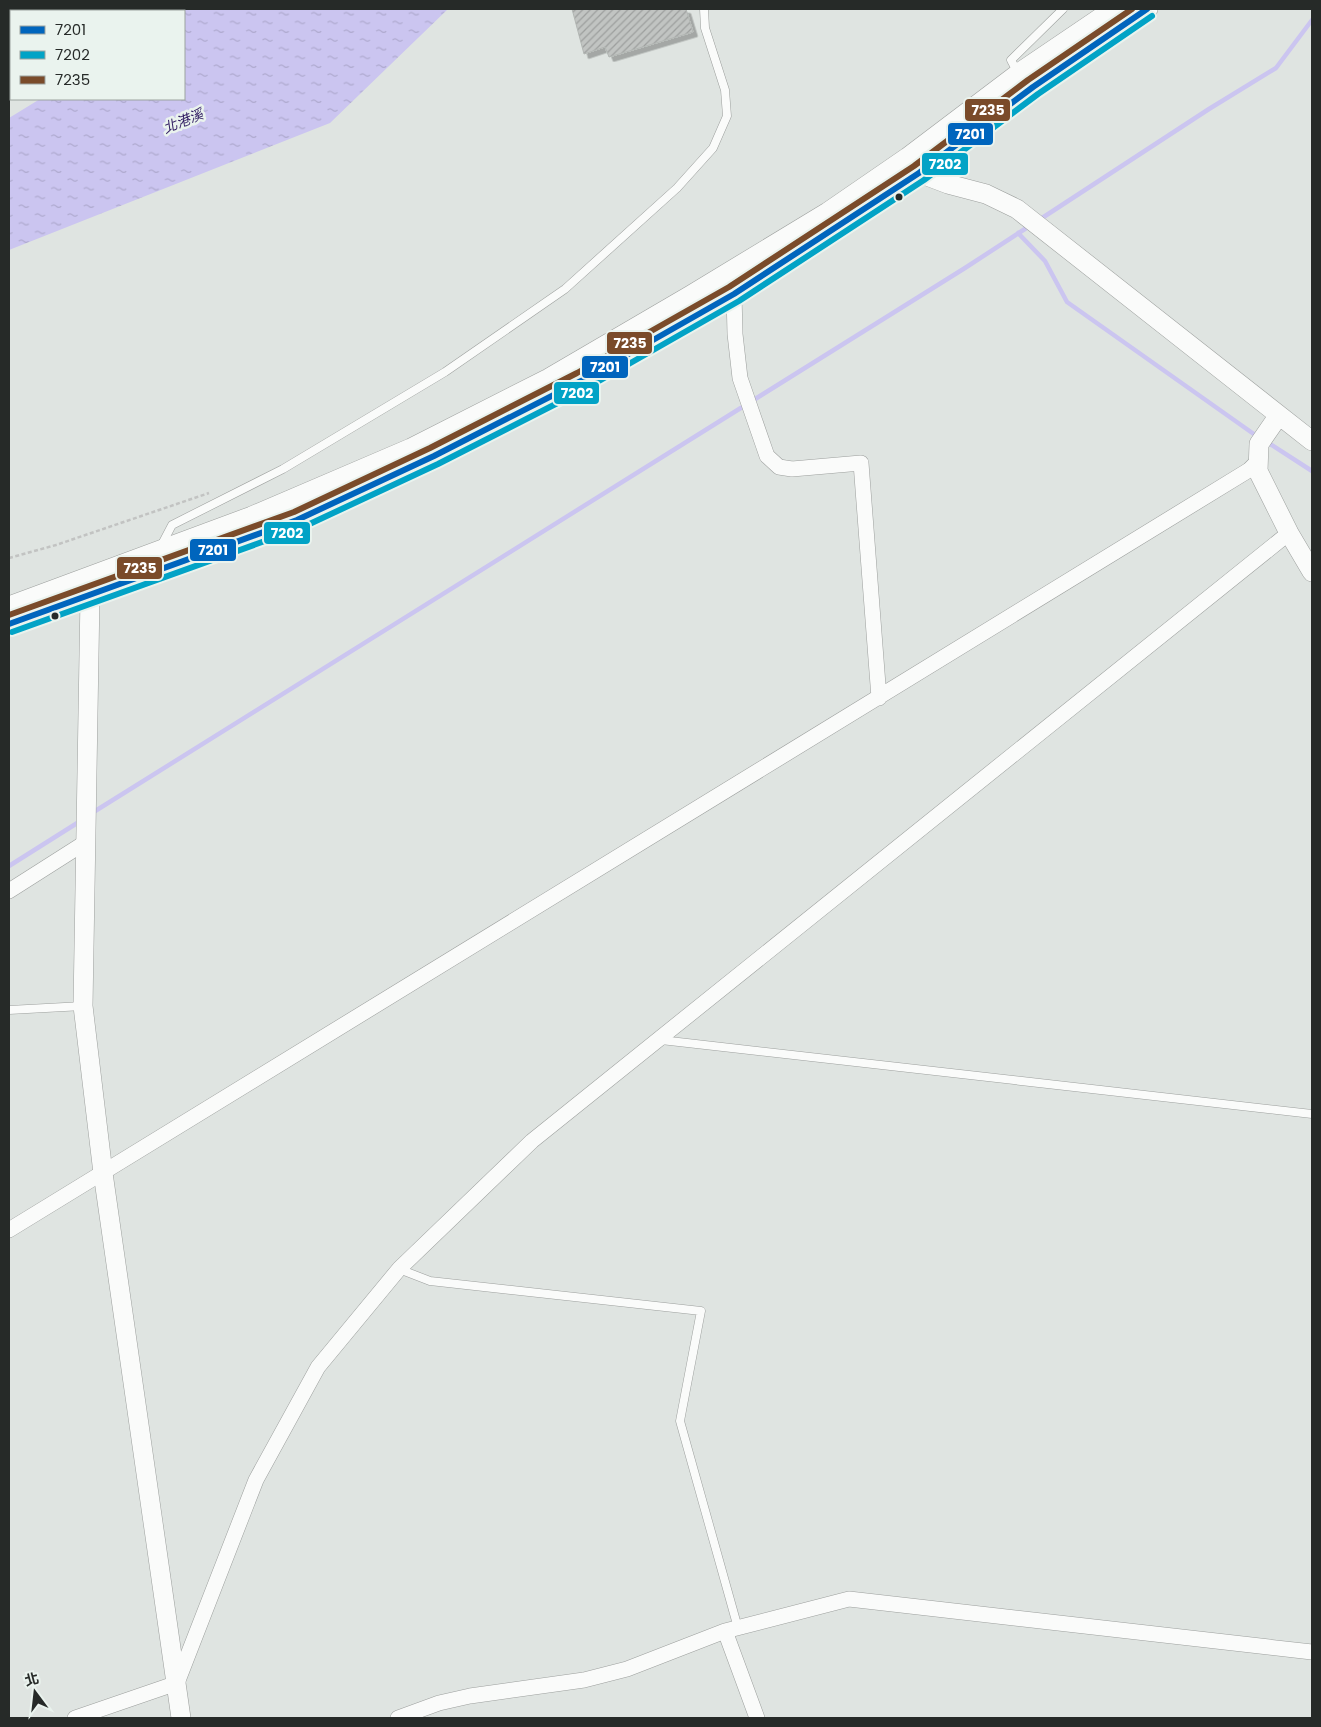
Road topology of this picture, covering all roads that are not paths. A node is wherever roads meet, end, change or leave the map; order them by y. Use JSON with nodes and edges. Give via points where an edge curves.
{"nodes":[{"id":1,"x":704,"y":9,"type":"edge"},
{"id":2,"x":1064,"y":9,"type":"edge"},
{"id":3,"x":1115,"y":9,"type":"edge"},
{"id":4,"x":1147,"y":9,"type":"edge"},
{"id":5,"x":1026,"y":81,"type":"junction"},
{"id":6,"x":913,"y":165,"type":"junction"},
{"id":7,"x":728,"y":286,"type":"junction"},
{"id":8,"x":1279,"y":415,"type":"junction"},
{"id":9,"x":1312,"y":442,"type":"edge"},
{"id":10,"x":1258,"y":461,"type":"junction"},
{"id":11,"x":1289,"y":533,"type":"junction"},
{"id":12,"x":157,"y":552,"type":"junction"},
{"id":13,"x":1312,"y":572,"type":"edge"},
{"id":14,"x":90,"y":596,"type":"junction"},
{"id":15,"x":9,"y":607,"type":"edge"},
{"id":16,"x":9,"y":624,"type":"edge"},
{"id":17,"x":879,"y":698,"type":"junction"},
{"id":18,"x":86,"y":842,"type":"junction"},
{"id":19,"x":9,"y":891,"type":"edge"},
{"id":20,"x":83,"y":1006,"type":"junction"},
{"id":21,"x":9,"y":1010,"type":"edge"},
{"id":22,"x":659,"y":1039,"type":"junction"},
{"id":23,"x":1312,"y":1114,"type":"edge"},
{"id":24,"x":103,"y":1174,"type":"junction"},
{"id":25,"x":9,"y":1230,"type":"edge"},
{"id":26,"x":399,"y":1269,"type":"junction"},
{"id":27,"x":732,"y":1630,"type":"junction"},
{"id":28,"x":1312,"y":1652,"type":"edge"},
{"id":29,"x":177,"y":1683,"type":"junction"},
{"id":30,"x":75,"y":1718,"type":"edge"},
{"id":31,"x":181,"y":1718,"type":"edge"},
{"id":32,"x":398,"y":1718,"type":"edge"},
{"id":33,"x":757,"y":1718,"type":"edge"}],
"edges":[{"from":1,"to":12,"type":"lane","via":[[706,28],[725,90],[727,116],[713,148],[677,188],[557,295],[445,372],[284,469],[172,525]]},
{"from":2,"to":5,"type":"lane","via":[[1011,60]]},
{"from":3,"to":5,"type":"main road"},
{"from":4,"to":5,"type":"main road"},
{"from":5,"to":6,"type":"main road"},
{"from":6,"to":7,"type":"main road","via":[[828,213]]},
{"from":6,"to":8,"type":"street","via":[[948,184],[986,194],[1017,209]]},
{"from":7,"to":12,"type":"main road","via":[[411,450],[252,517]]},
{"from":7,"to":14,"type":"main road","via":[[581,382],[417,464],[297,520]]},
{"from":7,"to":17,"type":"street","via":[[740,378],[768,456],[779,467],[792,469],[861,463]]},
{"from":8,"to":9,"type":"street"},
{"from":8,"to":10,"type":"street","via":[[1259,444]]},
{"from":10,"to":11,"type":"street","via":[[1258,470]]},
{"from":10,"to":17,"type":"street","via":[[1249,470]]},
{"from":11,"to":13,"type":"street"},
{"from":11,"to":22,"type":"street"},
{"from":12,"to":14,"type":"street"},
{"from":12,"to":15,"type":"main road"},
{"from":14,"to":16,"type":"main road"},
{"from":14,"to":18,"type":"street"},
{"from":17,"to":24,"type":"street"},
{"from":18,"to":19,"type":"street"},
{"from":18,"to":20,"type":"street"},
{"from":20,"to":21,"type":"lane"},
{"from":20,"to":24,"type":"street"},
{"from":22,"to":23,"type":"lane"},
{"from":22,"to":26,"type":"street","via":[[532,1141]]},
{"from":24,"to":25,"type":"street"},
{"from":24,"to":29,"type":"street"},
{"from":26,"to":27,"type":"lane","via":[[430,1281],[701,1311],[680,1420]]},
{"from":26,"to":29,"type":"street","via":[[318,1367],[256,1480]]},
{"from":27,"to":28,"type":"street","via":[[849,1598]]},
{"from":27,"to":32,"type":"street","via":[[627,1669],[584,1680],[470,1696]]},
{"from":27,"to":33,"type":"street"},
{"from":29,"to":30,"type":"street"},
{"from":29,"to":31,"type":"street"}]}
